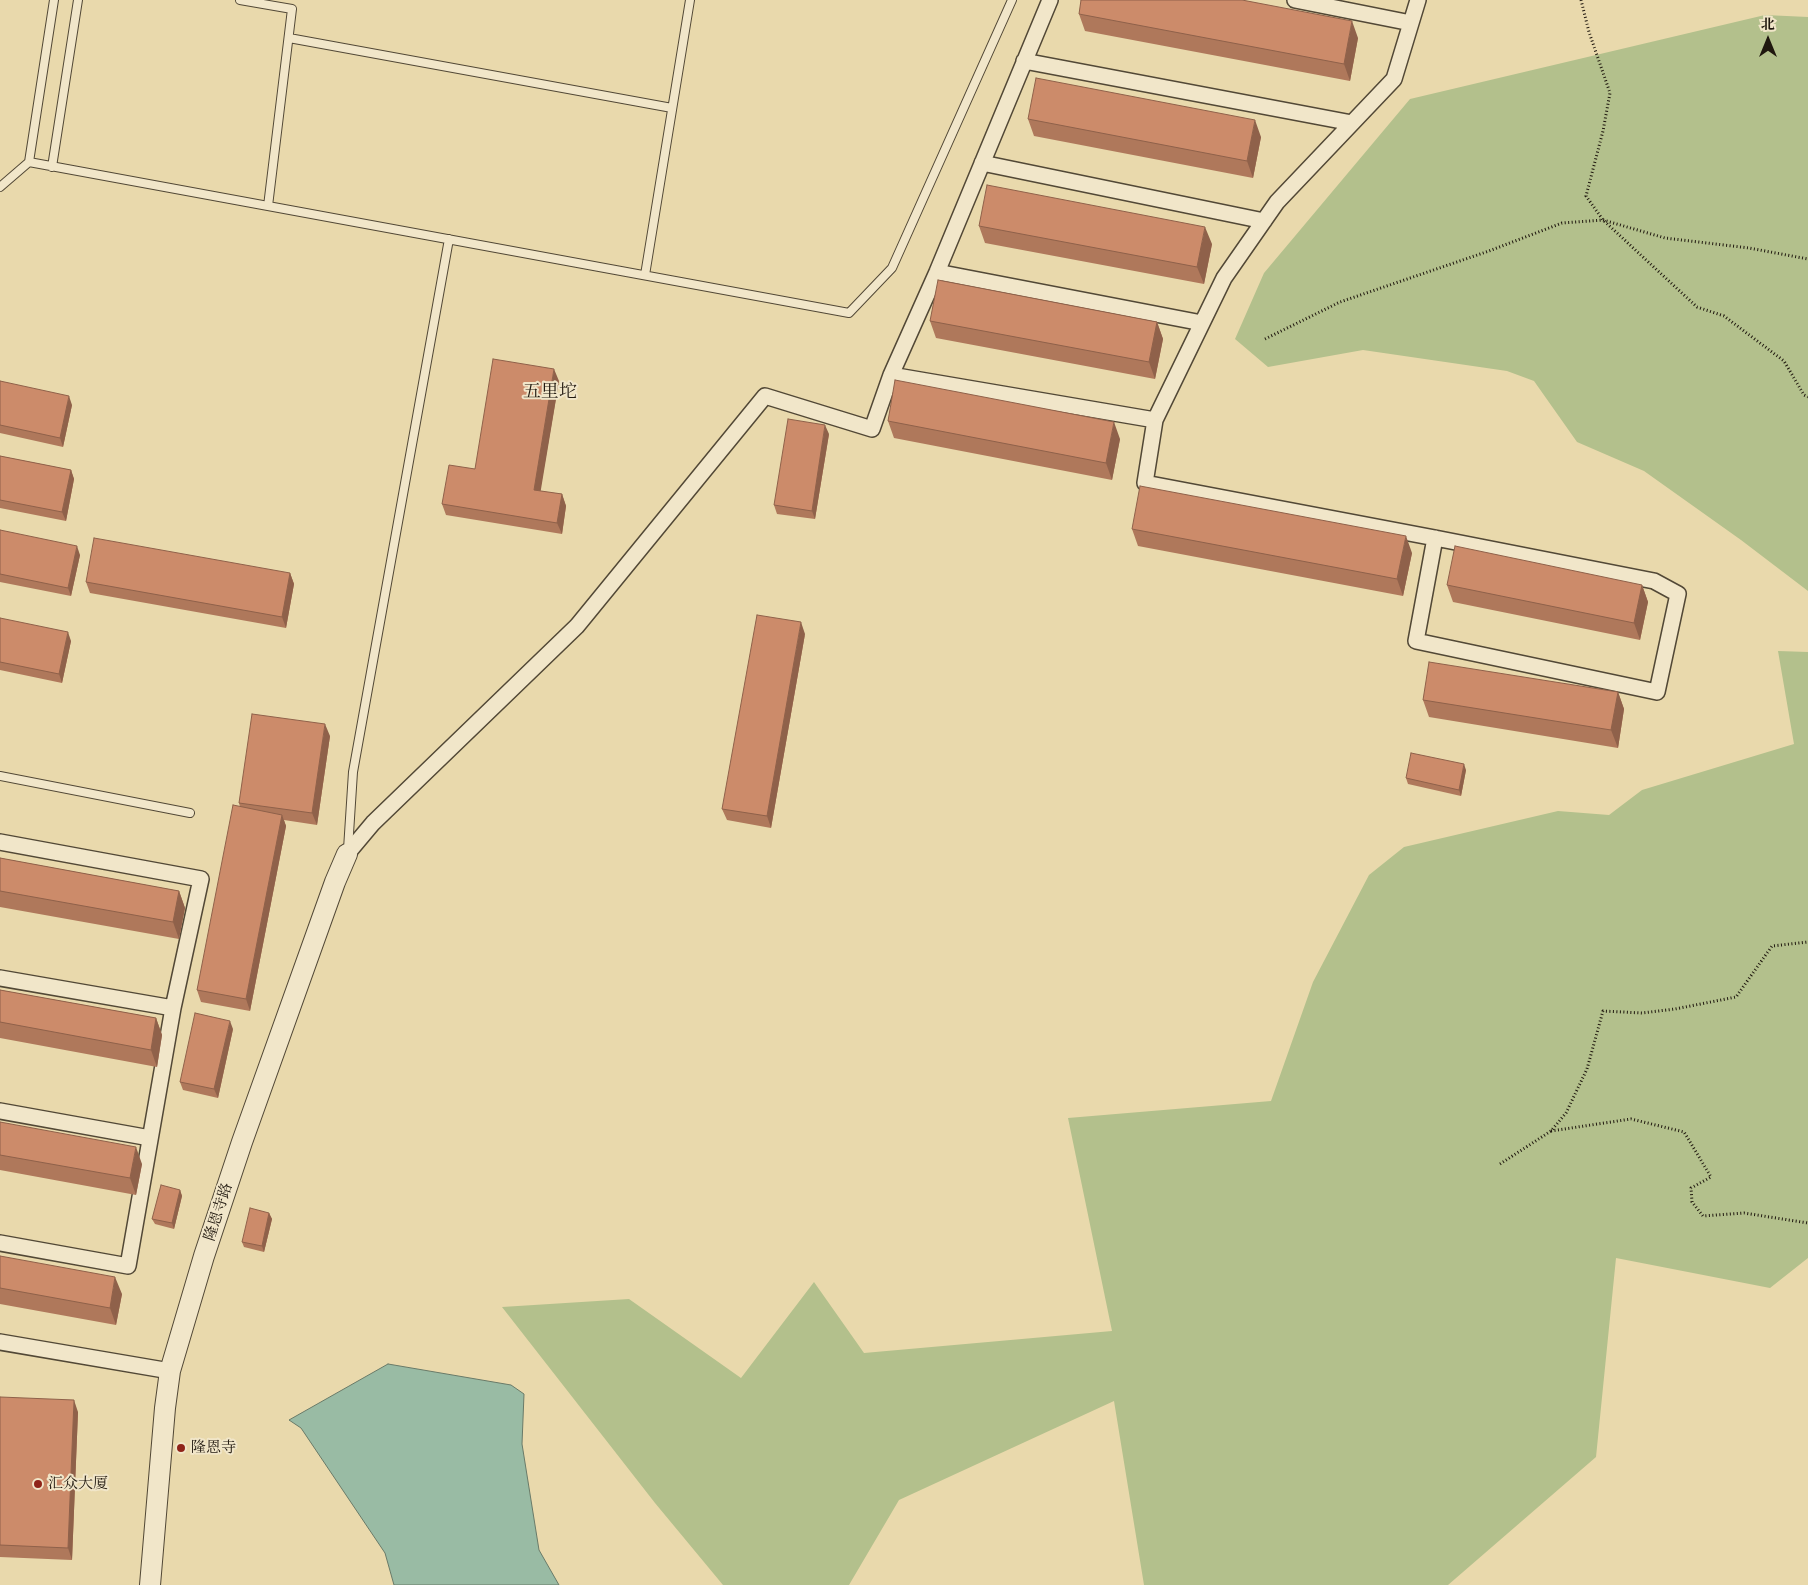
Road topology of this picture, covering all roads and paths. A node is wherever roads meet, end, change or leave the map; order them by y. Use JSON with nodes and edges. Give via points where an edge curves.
{"nodes":[{"id":1,"x":54,"y":0,"type":"edge"},
{"id":2,"x":78,"y":0,"type":"edge"},
{"id":3,"x":240,"y":0,"type":"edge"},
{"id":4,"x":690,"y":0,"type":"edge"},
{"id":5,"x":1012,"y":0,"type":"edge"},
{"id":6,"x":1050,"y":0,"type":"edge"},
{"id":7,"x":1295,"y":0,"type":"edge"},
{"id":8,"x":1418,"y":0,"type":"edge"},
{"id":9,"x":1581,"y":0,"type":"edge"},
{"id":10,"x":1411,"y":23,"type":"junction"},
{"id":11,"x":289,"y":38,"type":"junction"},
{"id":12,"x":1024,"y":61,"type":"junction"},
{"id":13,"x":672,"y":108,"type":"junction"},
{"id":14,"x":1352,"y":123,"type":"junction"},
{"id":15,"x":29,"y":162,"type":"junction"},
{"id":16,"x":982,"y":163,"type":"junction"},
{"id":17,"x":52,"y":167,"type":"junction"},
{"id":18,"x":0,"y":187,"type":"edge"},
{"id":19,"x":268,"y":206,"type":"junction"},
{"id":20,"x":1603,"y":220,"type":"junction"},
{"id":21,"x":1264,"y":221,"type":"junction"},
{"id":22,"x":449,"y":239,"type":"junction"},
{"id":23,"x":1808,"y":259,"type":"edge"},
{"id":24,"x":937,"y":272,"type":"junction"},
{"id":25,"x":645,"y":275,"type":"junction"},
{"id":26,"x":1202,"y":323,"type":"junction"},
{"id":27,"x":1264,"y":339,"type":"dead end"},
{"id":28,"x":891,"y":375,"type":"junction"},
{"id":29,"x":1808,"y":397,"type":"edge"},
{"id":30,"x":1155,"y":420,"type":"junction"},
{"id":31,"x":1435,"y":538,"type":"junction"},
{"id":32,"x":0,"y":776,"type":"edge"},
{"id":33,"x":190,"y":813,"type":"dead end"},
{"id":34,"x":0,"y":842,"type":"edge"},
{"id":35,"x":347,"y":854,"type":"junction"},
{"id":36,"x":1808,"y":942,"type":"edge"},
{"id":37,"x":0,"y":978,"type":"edge"},
{"id":38,"x":174,"y":1008,"type":"junction"},
{"id":39,"x":0,"y":1111,"type":"edge"},
{"id":40,"x":1552,"y":1131,"type":"junction"},
{"id":41,"x":150,"y":1138,"type":"junction"},
{"id":42,"x":1500,"y":1164,"type":"dead end"},
{"id":43,"x":1808,"y":1224,"type":"edge"},
{"id":44,"x":0,"y":1243,"type":"edge"},
{"id":45,"x":0,"y":1342,"type":"edge"},
{"id":46,"x":170,"y":1371,"type":"junction"},
{"id":47,"x":150,"y":1585,"type":"edge"}],
"edges":[{"from":1,"to":15,"type":"lane"},
{"from":2,"to":17,"type":"lane"},
{"from":3,"to":11,"type":"lane","via":[[292,9]]},
{"from":4,"to":13,"type":"lane"},
{"from":5,"to":25,"type":"lane","via":[[892,268],[849,312]]},
{"from":6,"to":12,"type":"street"},
{"from":7,"to":10,"type":"street"},
{"from":8,"to":10,"type":"street"},
{"from":9,"to":20,"type":"path","via":[[1610,93],[1586,196]]},
{"from":10,"to":14,"type":"street","via":[[1394,78]]},
{"from":11,"to":13,"type":"lane"},
{"from":11,"to":19,"type":"lane"},
{"from":12,"to":14,"type":"street"},
{"from":12,"to":16,"type":"street"},
{"from":13,"to":25,"type":"lane"},
{"from":14,"to":21,"type":"street","via":[[1277,202]]},
{"from":15,"to":17,"type":"lane"},
{"from":15,"to":18,"type":"lane"},
{"from":16,"to":21,"type":"street"},
{"from":16,"to":24,"type":"street"},
{"from":17,"to":19,"type":"lane"},
{"from":19,"to":22,"type":"lane"},
{"from":20,"to":23,"type":"path","via":[[1665,238]]},
{"from":20,"to":27,"type":"path","via":[[1562,224],[1340,302]]},
{"from":20,"to":29,"type":"path","via":[[1697,307],[1724,316],[1784,361]]},
{"from":21,"to":26,"type":"street","via":[[1224,278]]},
{"from":22,"to":25,"type":"lane"},
{"from":22,"to":35,"type":"lane","via":[[353,772]]},
{"from":24,"to":26,"type":"street"},
{"from":24,"to":28,"type":"street"},
{"from":26,"to":30,"type":"street"},
{"from":28,"to":30,"type":"street"},
{"from":28,"to":35,"type":"street","via":[[872,428],[765,396],[577,626],[373,823]]},
{"from":30,"to":31,"type":"street","via":[[1145,482]]},
{"from":31,"to":31,"type":"street","via":[[1654,581],[1678,594],[1657,692],[1416,641]]},
{"from":32,"to":33,"type":"lane"},
{"from":34,"to":38,"type":"street","via":[[201,879]]},
{"from":35,"to":46,"type":"street","name":"隆恩寺路","via":[[242,1142]]},
{"from":36,"to":40,"type":"path","via":[[1772,946],[1736,997],[1642,1014],[1603,1011],[1587,1069],[1566,1113]]},
{"from":37,"to":38,"type":"street"},
{"from":38,"to":41,"type":"street"},
{"from":39,"to":41,"type":"street"},
{"from":40,"to":42,"type":"path"},
{"from":40,"to":43,"type":"path","via":[[1631,1119],[1684,1132],[1711,1177],[1691,1188],[1692,1202],[1703,1216],[1744,1213]]},
{"from":41,"to":44,"type":"street","via":[[128,1266]]},
{"from":45,"to":46,"type":"street"},
{"from":46,"to":47,"type":"street","name":"隆恩寺路"}]}
